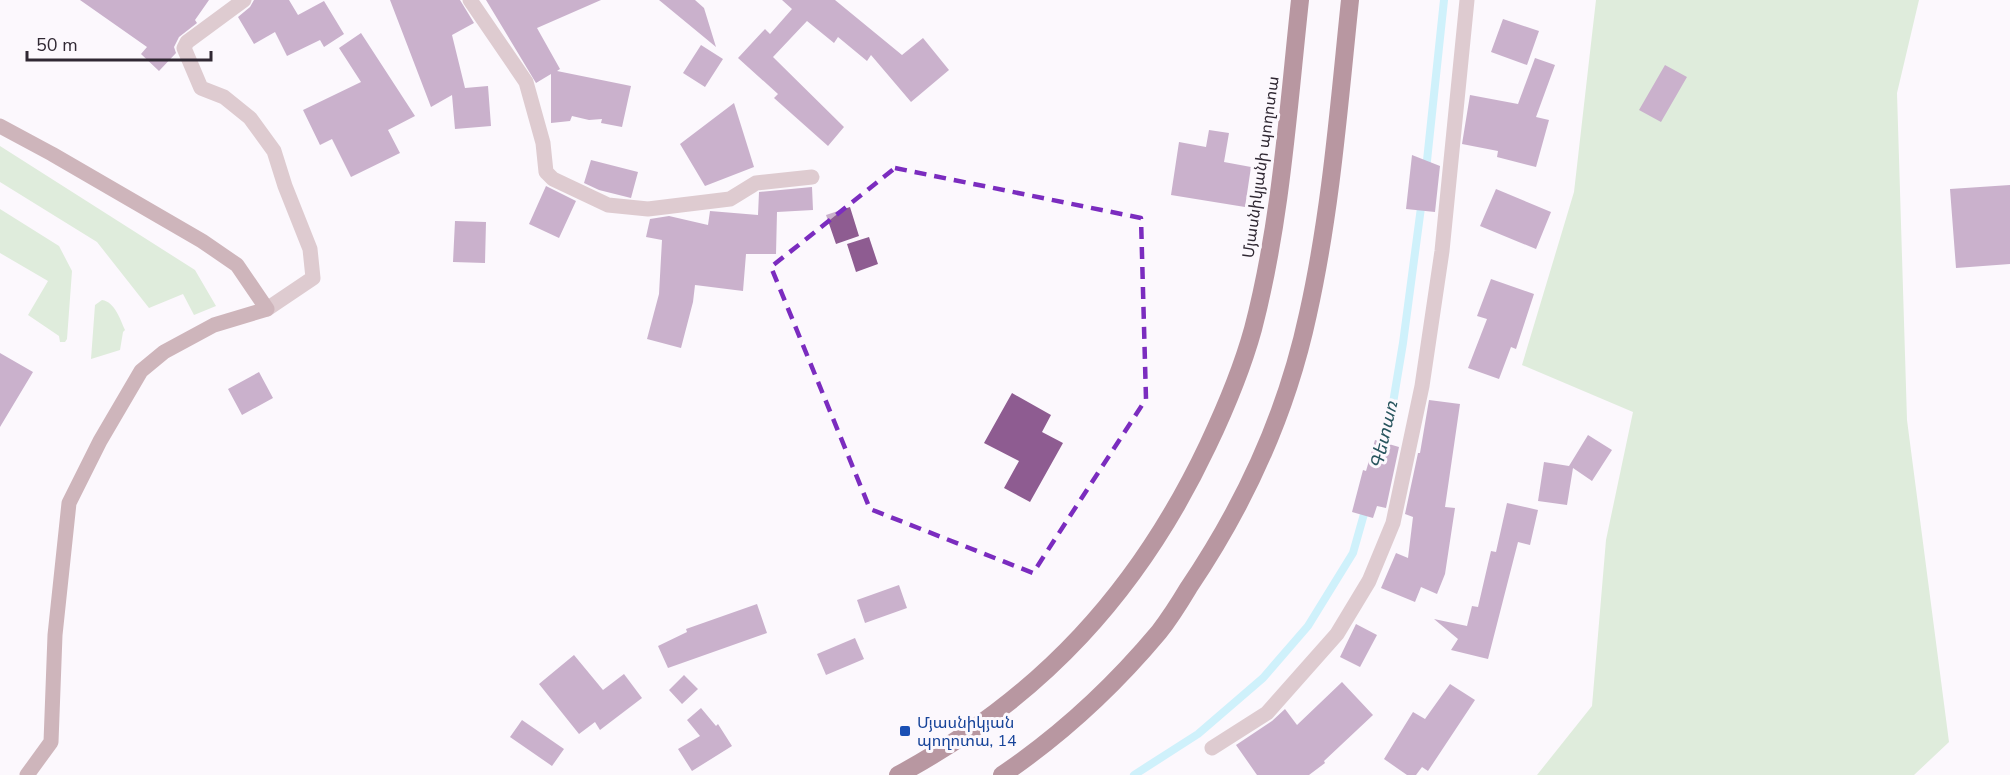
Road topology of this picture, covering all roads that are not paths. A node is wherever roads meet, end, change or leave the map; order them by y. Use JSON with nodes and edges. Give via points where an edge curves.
{"nodes":[{"id":1,"x":244,"y":0,"type":"edge"},
{"id":2,"x":470,"y":0,"type":"edge"},
{"id":3,"x":1300,"y":0,"type":"edge"},
{"id":4,"x":1350,"y":0,"type":"edge"},
{"id":5,"x":1467,"y":0,"type":"edge"},
{"id":6,"x":0,"y":126,"type":"edge"},
{"id":7,"x":812,"y":177,"type":"dead end"},
{"id":8,"x":267,"y":309,"type":"junction"},
{"id":9,"x":1212,"y":748,"type":"dead end"},
{"id":10,"x":27,"y":775,"type":"edge"},
{"id":11,"x":898,"y":775,"type":"edge"},
{"id":12,"x":1002,"y":775,"type":"edge"}],
"edges":[{"from":1,"to":8,"type":"street","via":[[184,48],[201,88],[224,97],[250,118],[274,151],[310,249],[314,278]]},
{"from":2,"to":7,"type":"street","via":[[526,82],[543,144],[546,172],[553,178],[608,205],[648,209],[730,199],[756,183]]},
{"from":3,"to":11,"type":"highway","name":"Մյասնիկյանի պողոտա","via":[[1278,201],[1253,329],[1234,390],[1194,476],[1149,552],[1064,656],[957,742]]},
{"from":4,"to":12,"type":"highway","via":[[1330,184],[1308,316],[1283,405],[1261,460],[1209,557],[1160,630],[1064,730]]},
{"from":5,"to":9,"type":"street","via":[[1442,251],[1422,386],[1393,523],[1369,581],[1337,634],[1267,712]]},
{"from":6,"to":8,"type":"street","via":[[202,241],[237,265]]},
{"from":8,"to":10,"type":"street","via":[[214,325],[164,352],[141,371],[99,441],[69,503],[55,635],[51,742]]}]}
